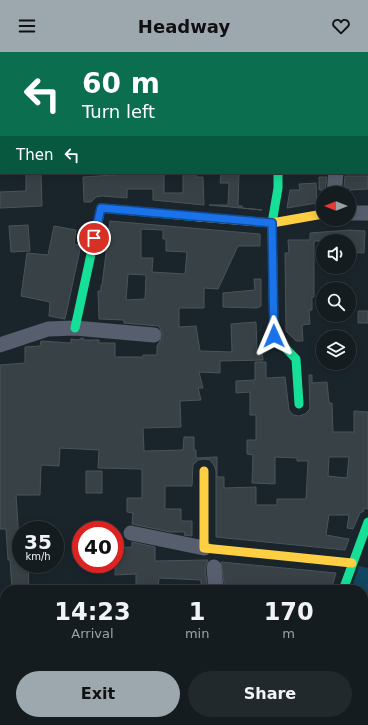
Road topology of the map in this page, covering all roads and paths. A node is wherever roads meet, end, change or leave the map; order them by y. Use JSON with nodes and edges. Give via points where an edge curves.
{"nodes":[{"id":1,"x":278,"y":174,"type":"edge"},
{"id":2,"x":336,"y":174,"type":"edge"},
{"id":3,"x":335,"y":186,"type":"edge"},
{"id":4,"x":356,"y":213,"type":"edge"},
{"id":5,"x":368,"y":213,"type":"edge"},
{"id":6,"x":316,"y":215,"type":"edge"},
{"id":7,"x":272,"y":223,"type":"junction"},
{"id":8,"x":75,"y":328,"type":"junction"},
{"id":9,"x":154,"y":334,"type":"dead end"},
{"id":10,"x":0,"y":345,"type":"edge"},
{"id":11,"x":299,"y":404,"type":"dead end"},
{"id":12,"x":204,"y":471,"type":"dead end"},
{"id":13,"x":368,"y":522,"type":"edge"},
{"id":14,"x":131,"y":534,"type":"dead end"},
{"id":15,"x":204,"y":548,"type":"junction"},
{"id":16,"x":352,"y":563,"type":"junction"},
{"id":17,"x":214,"y":567,"type":"dead end"},
{"id":18,"x":216,"y":585,"type":"edge"},
{"id":19,"x":345,"y":585,"type":"edge"}],
"edges":[{"from":1,"to":7,"type":"street"},
{"from":2,"to":3,"type":"street"},
{"from":4,"to":5,"type":"street"},
{"from":6,"to":7,"type":"street"},
{"from":7,"to":8,"type":"street","via":[[101,208]]},
{"from":7,"to":11,"type":"street","via":[[274,336],[296,359]]},
{"from":8,"to":9,"type":"street"},
{"from":8,"to":10,"type":"street","via":[[48,329]]},
{"from":12,"to":15,"type":"street"},
{"from":13,"to":16,"type":"street"},
{"from":14,"to":15,"type":"street"},
{"from":15,"to":16,"type":"street"},
{"from":16,"to":19,"type":"street"},
{"from":17,"to":18,"type":"street"}]}
